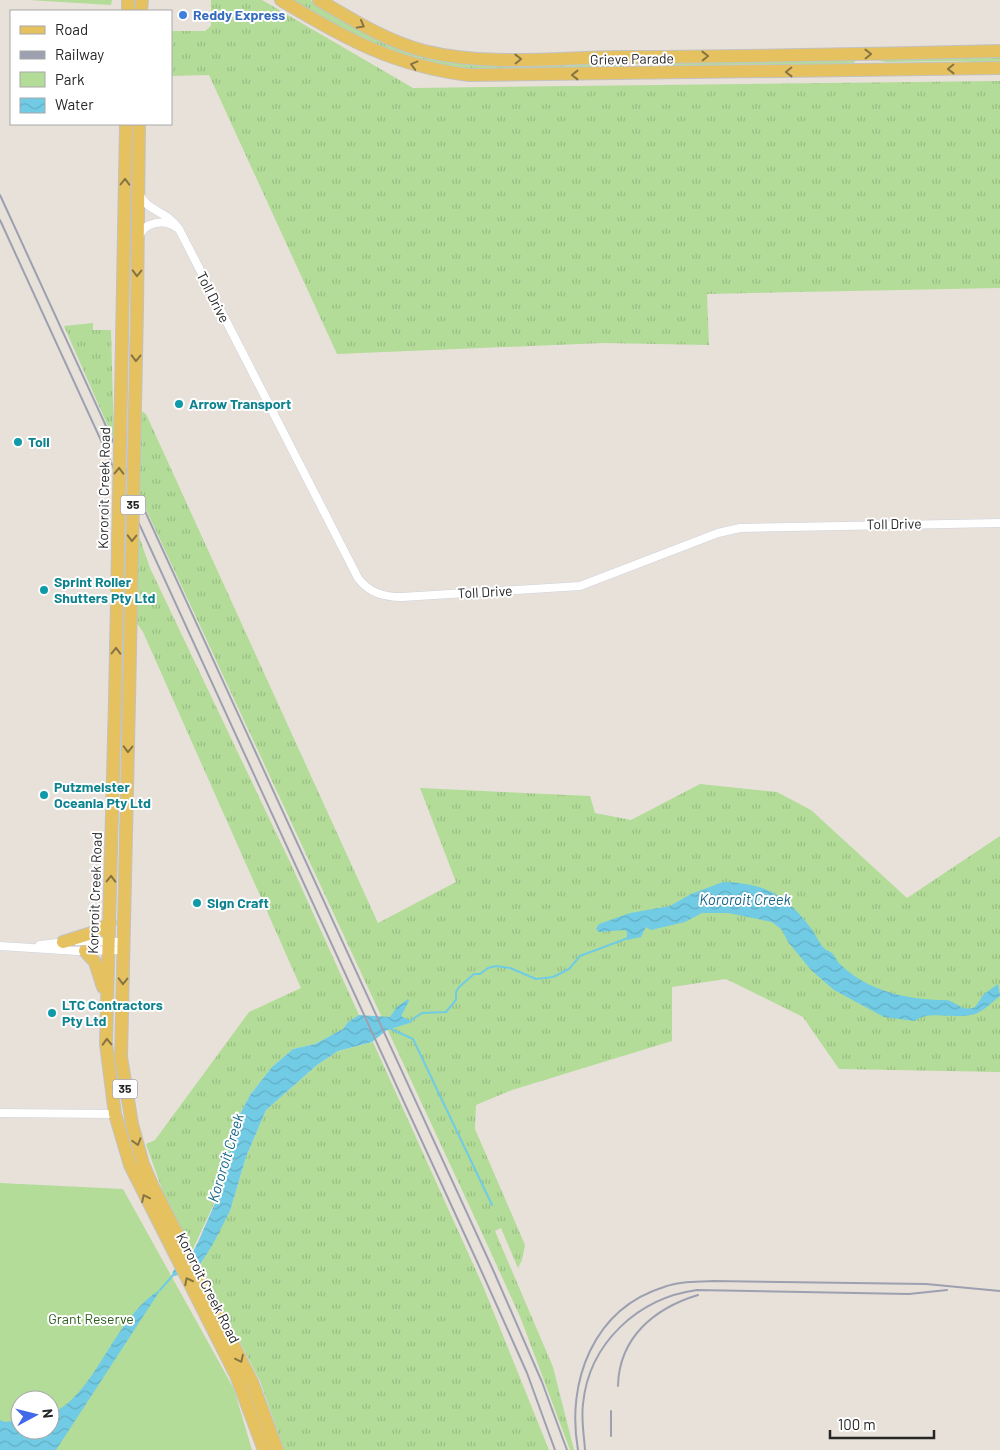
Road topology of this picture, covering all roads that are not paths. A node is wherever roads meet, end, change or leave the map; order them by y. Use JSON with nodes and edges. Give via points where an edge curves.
{"nodes":[{"id":1,"x":275,"y":0,"type":"edge"},
{"id":2,"x":319,"y":0,"type":"edge"},
{"id":3,"x":284,"y":2,"type":"edge"},
{"id":4,"x":1000,"y":52,"type":"edge"},
{"id":5,"x":1000,"y":68,"type":"edge"},
{"id":6,"x":126,"y":125,"type":"edge"},
{"id":7,"x":139,"y":125,"type":"edge"},
{"id":8,"x":139,"y":181,"type":"junction"},
{"id":9,"x":179,"y":229,"type":"junction"},
{"id":10,"x":138,"y":242,"type":"junction"},
{"id":11,"x":1000,"y":523,"type":"edge"},
{"id":12,"x":110,"y":922,"type":"junction"},
{"id":13,"x":63,"y":942,"type":"junction"},
{"id":14,"x":0,"y":946,"type":"edge"},
{"id":15,"x":20,"y":946,"type":"junction"},
{"id":16,"x":124,"y":946,"type":"junction"},
{"id":17,"x":109,"y":947,"type":"junction"},
{"id":18,"x":85,"y":952,"type":"junction"},
{"id":19,"x":107,"y":1017,"type":"junction"},
{"id":20,"x":0,"y":1113,"type":"edge"},
{"id":21,"x":115,"y":1114,"type":"junction"},
{"id":22,"x":172,"y":1239,"type":"junction"},
{"id":23,"x":214,"y":1318,"type":"junction"},
{"id":24,"x":264,"y":1450,"type":"edge"},
{"id":25,"x":277,"y":1450,"type":"edge"}],
"edges":[{"from":1,"to":3,"type":"main road","name":"Grieve Parade"},
{"from":2,"to":4,"type":"main road","name":"Grieve Parade","one_way":true,"via":[[399,43],[434,53],[470,58]]},
{"from":5,"to":3,"type":"main road","name":"Grieve Parade","one_way":true,"via":[[469,75],[419,67],[385,56]]},
{"from":12,"to":6,"type":"main road","name":"Kororoit Creek Road","number":"35","one_way":true,"bridge":true},
{"from":7,"to":8,"type":"main road","name":"Kororoit Creek Road","number":"35"},
{"from":8,"to":9,"type":"street","name":"Toll Drive","via":[[140,196],[144,202],[169,216]]},
{"from":8,"to":10,"type":"main road","name":"Kororoit Creek Road","number":"35"},
{"from":9,"to":10,"type":"street","via":[[170,223],[154,223],[139,234]]},
{"from":9,"to":11,"type":"street","name":"Toll Drive","via":[[358,578],[368,589],[382,596],[580,586],[718,533],[740,528]]},
{"from":10,"to":16,"type":"main road","name":"Kororoit Creek Road","number":"35","one_way":true,"bridge":true},
{"from":12,"to":13,"type":"main road","via":[[98,931]]},
{"from":12,"to":17,"type":"main road","name":"Kororoit Creek Road","number":"35"},
{"from":13,"to":15,"type":"street"},
{"from":13,"to":17,"type":"street"},
{"from":14,"to":15,"type":"street"},
{"from":15,"to":18,"type":"street"},
{"from":16,"to":17,"type":"street"},
{"from":16,"to":22,"type":"main road","name":"Kororoit Creek Road","number":"35","one_way":true,"via":[[121,1050],[126,1100],[143,1164]]},
{"from":17,"to":18,"type":"street"},
{"from":17,"to":19,"type":"main road","name":"Kororoit Creek Road","number":"35"},
{"from":18,"to":19,"type":"main road","via":[[98,967]]},
{"from":21,"to":19,"type":"main road","name":"Kororoit Creek Road","number":"35","one_way":true},
{"from":20,"to":21,"type":"street"},
{"from":22,"to":21,"type":"main road","name":"Kororoit Creek Road","number":"35","one_way":true,"via":[[130,1165]]},
{"from":22,"to":23,"type":"main road","name":"Kororoit Creek Road","number":"35"},
{"from":23,"to":24,"type":"main road","name":"Kororoit Creek Road","number":"35"},
{"from":23,"to":25,"type":"main road","name":"Kororoit Creek Road","number":"35","one_way":true,"via":[[252,1382]]}]}
